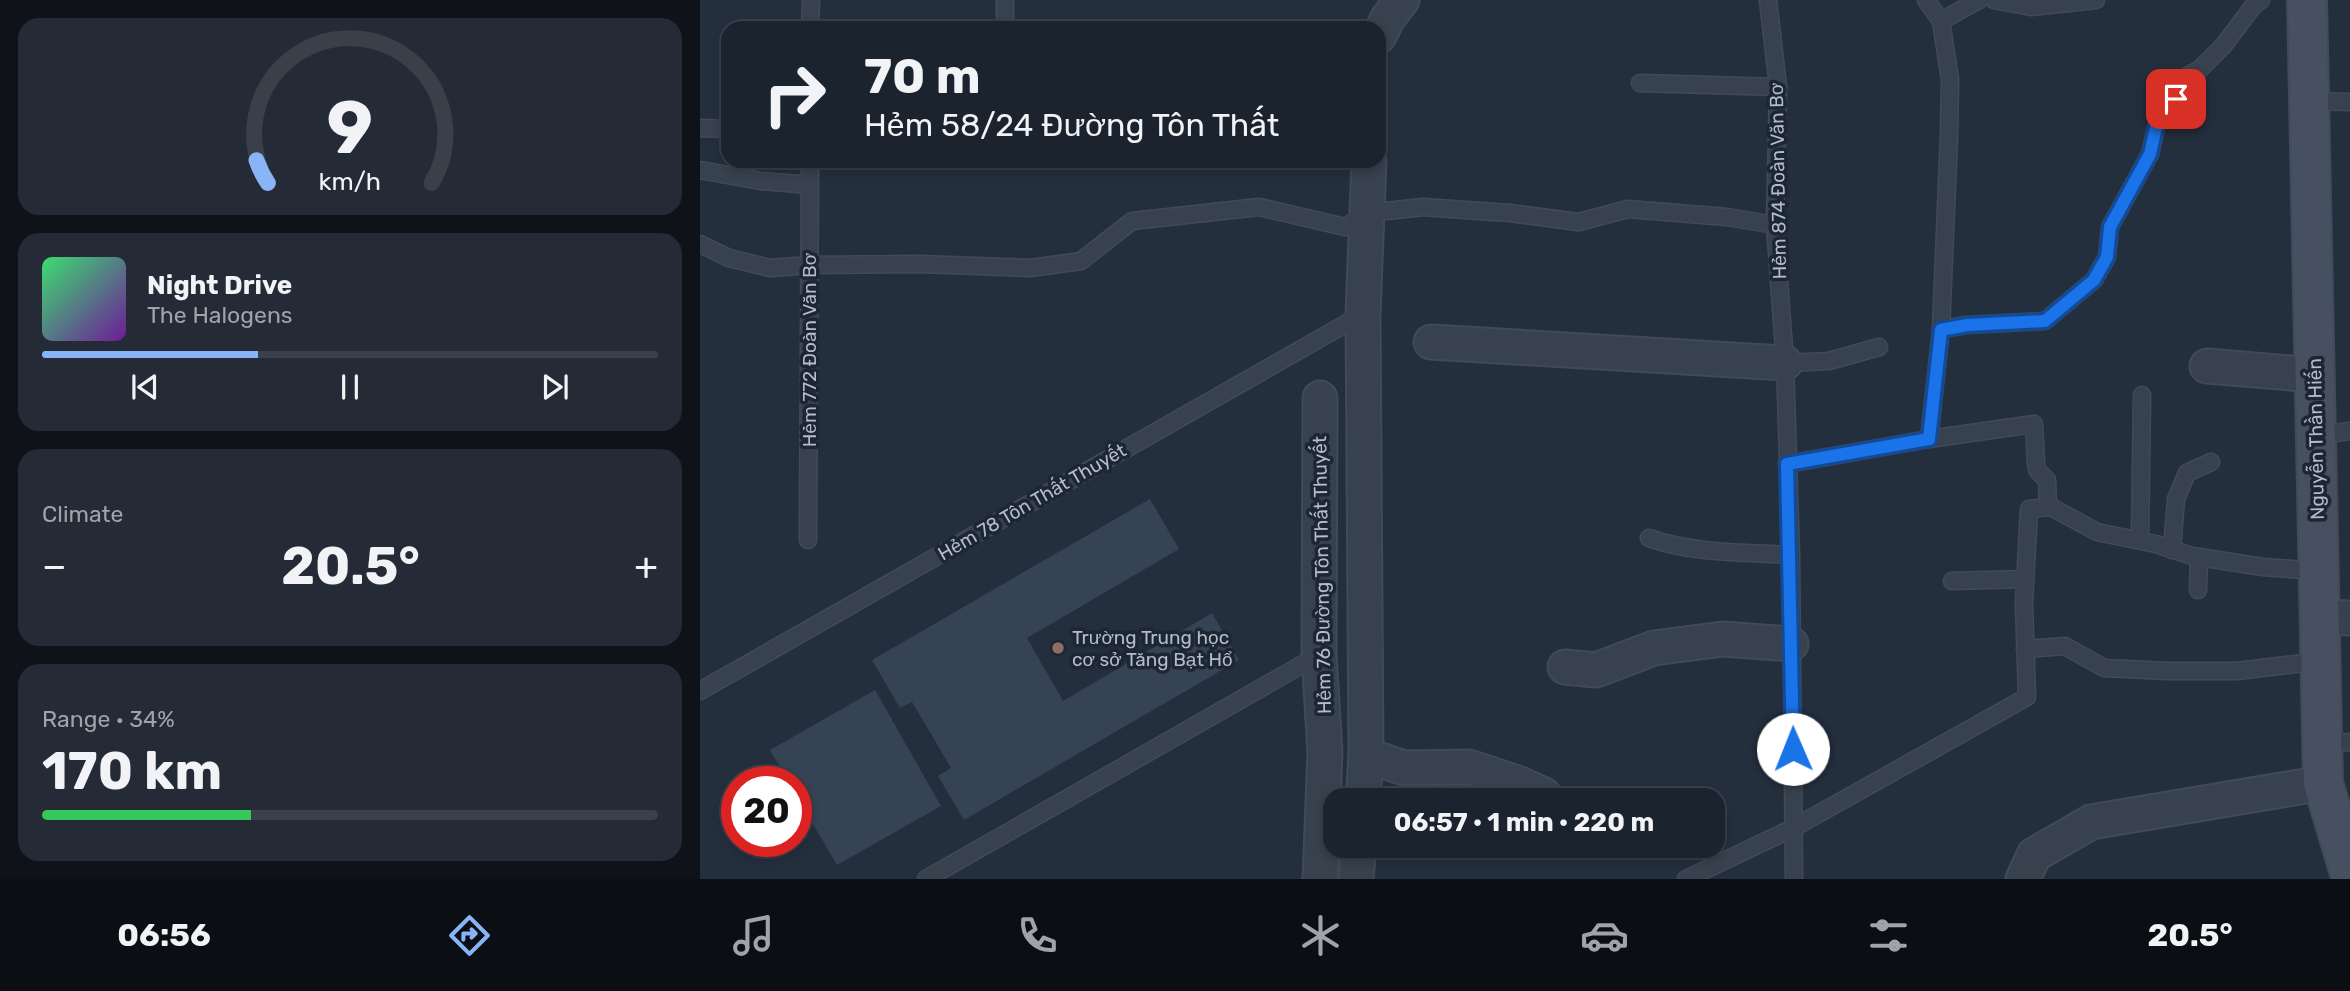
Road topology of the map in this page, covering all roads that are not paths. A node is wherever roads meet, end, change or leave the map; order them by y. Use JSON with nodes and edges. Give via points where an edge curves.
{"nodes":[{"id":1,"x":811,"y":0,"type":"edge"},
{"id":2,"x":1005,"y":0,"type":"edge"},
{"id":3,"x":1402,"y":0,"type":"edge"},
{"id":4,"x":1768,"y":0,"type":"edge"},
{"id":5,"x":1926,"y":0,"type":"edge"},
{"id":6,"x":1979,"y":0,"type":"edge"},
{"id":7,"x":1994,"y":0,"type":"edge"},
{"id":8,"x":2096,"y":0,"type":"edge"},
{"id":9,"x":2261,"y":0,"type":"edge"},
{"id":10,"x":2307,"y":0,"type":"edge"},
{"id":11,"x":810,"y":21,"type":"edge"},
{"id":12,"x":1005,"y":21,"type":"edge"},
{"id":13,"x":1941,"y":21,"type":"junction"},
{"id":14,"x":1386,"y":22,"type":"edge"},
{"id":15,"x":1640,"y":83,"type":"dead end"},
{"id":16,"x":1778,"y":87,"type":"junction"},
{"id":17,"x":2309,"y":101,"type":"junction"},
{"id":18,"x":2350,"y":102,"type":"edge"},
{"id":19,"x":700,"y":128,"type":"edge"},
{"id":20,"x":721,"y":129,"type":"edge"},
{"id":21,"x":810,"y":168,"type":"edge"},
{"id":22,"x":1369,"y":168,"type":"edge"},
{"id":23,"x":700,"y":170,"type":"edge"},
{"id":24,"x":810,"y":185,"type":"junction"},
{"id":25,"x":1368,"y":213,"type":"junction"},
{"id":26,"x":1775,"y":225,"type":"junction"},
{"id":27,"x":700,"y":244,"type":"edge"},
{"id":28,"x":810,"y":265,"type":"junction"},
{"id":29,"x":1363,"y":314,"type":"junction"},
{"id":30,"x":1941,"y":330,"type":"junction"},
{"id":31,"x":1431,"y":342,"type":"dead end"},
{"id":32,"x":1879,"y":347,"type":"dead end"},
{"id":33,"x":1785,"y":363,"type":"junction"},
{"id":34,"x":2207,"y":366,"type":"dead end"},
{"id":35,"x":2315,"y":375,"type":"junction"},
{"id":36,"x":2143,"y":395,"type":"dead end"},
{"id":37,"x":1320,"y":398,"type":"dead end"},
{"id":38,"x":2333,"y":433,"type":"edge"},
{"id":39,"x":1929,"y":439,"type":"junction"},
{"id":40,"x":2211,"y":462,"type":"dead end"},
{"id":41,"x":1787,"y":464,"type":"junction"},
{"id":42,"x":2048,"y":508,"type":"junction"},
{"id":43,"x":1649,"y":538,"type":"dead end"},
{"id":44,"x":808,"y":540,"type":"dead end"},
{"id":45,"x":2140,"y":540,"type":"junction"},
{"id":46,"x":2172,"y":550,"type":"junction"},
{"id":47,"x":1791,"y":555,"type":"junction"},
{"id":48,"x":2199,"y":557,"type":"junction"},
{"id":49,"x":2319,"y":571,"type":"junction"},
{"id":50,"x":2025,"y":579,"type":"junction"},
{"id":51,"x":1952,"y":581,"type":"dead end"},
{"id":52,"x":2198,"y":590,"type":"dead end"},
{"id":53,"x":2335,"y":617,"type":"edge"},
{"id":54,"x":1791,"y":644,"type":"junction"},
{"id":55,"x":2025,"y":649,"type":"junction"},
{"id":56,"x":1319,"y":655,"type":"junction"},
{"id":57,"x":2321,"y":661,"type":"junction"},
{"id":58,"x":1565,"y":667,"type":"dead end"},
{"id":59,"x":700,"y":691,"type":"edge"},
{"id":60,"x":2336,"y":743,"type":"edge"},
{"id":61,"x":1366,"y":755,"type":"junction"},
{"id":62,"x":2323,"y":783,"type":"junction"},
{"id":63,"x":1364,"y":788,"type":"edge"},
{"id":64,"x":1529,"y":788,"type":"edge"},
{"id":65,"x":1795,"y":827,"type":"junction"},
{"id":66,"x":1358,"y":858,"type":"edge"},
{"id":67,"x":2350,"y":873,"type":"edge"},
{"id":68,"x":926,"y":879,"type":"edge"},
{"id":69,"x":1320,"y":879,"type":"edge"},
{"id":70,"x":1356,"y":879,"type":"edge"},
{"id":71,"x":1686,"y":879,"type":"edge"},
{"id":72,"x":1794,"y":879,"type":"edge"},
{"id":73,"x":2022,"y":879,"type":"edge"}],
"edges":[{"from":1,"to":11,"type":"lane"},
{"from":2,"to":12,"type":"lane"},
{"from":3,"to":14,"type":"street"},
{"from":4,"to":16,"type":"lane","name":"Hẻm 874 Đoàn Văn Bơ"},
{"from":5,"to":13,"type":"lane"},
{"from":6,"to":13,"type":"lane"},
{"from":7,"to":8,"type":"lane","via":[[2031,7]]},
{"from":9,"to":30,"type":"lane","via":[[2224,45],[2189,75],[2156,128],[2150,154],[2110,227],[2107,257],[2094,280],[2045,321]]},
{"from":10,"to":17,"type":"street","name":"Nguyễn Thần Hiến"},
{"from":13,"to":30,"type":"lane","via":[[1950,80]]},
{"from":15,"to":16,"type":"lane"},
{"from":16,"to":26,"type":"lane","name":"Hẻm 874 Đoàn Văn Bơ"},
{"from":17,"to":18,"type":"lane"},
{"from":17,"to":35,"type":"street","name":"Nguyễn Thần Hiến"},
{"from":19,"to":20,"type":"lane"},
{"from":21,"to":24,"type":"lane","name":"Hẻm 772 Đoàn Văn Bơ"},
{"from":22,"to":25,"type":"street"},
{"from":23,"to":24,"type":"lane"},
{"from":24,"to":28,"type":"lane","name":"Hẻm 772 Đoàn Văn Bơ"},
{"from":25,"to":26,"type":"lane","via":[[1423,207],[1579,222],[1628,209]]},
{"from":25,"to":28,"type":"lane","via":[[1345,227],[1259,207],[1132,221],[1081,261],[1030,268]]},
{"from":25,"to":29,"type":"street"},
{"from":26,"to":33,"type":"lane","name":"Hẻm 874 Đoàn Văn Bơ"},
{"from":27,"to":28,"type":"lane","via":[[729,258],[770,268]]},
{"from":28,"to":44,"type":"lane","name":"Hẻm 772 Đoàn Văn Bơ"},
{"from":29,"to":59,"type":"lane","name":"Hẻm 78 Tôn Thất Thuyết"},
{"from":29,"to":61,"type":"street"},
{"from":30,"to":39,"type":"lane"},
{"from":31,"to":33,"type":"street"},
{"from":32,"to":33,"type":"lane","via":[[1829,361]]},
{"from":33,"to":41,"type":"lane","name":"Hẻm 874 Đoàn Văn Bơ"},
{"from":34,"to":35,"type":"street"},
{"from":35,"to":38,"type":"street","name":"Nguyễn Thần Hiến"},
{"from":36,"to":45,"type":"lane"},
{"from":37,"to":56,"type":"street","name":"Hẻm 76 Đường Tôn Thất Thuyết"},
{"from":38,"to":49,"type":"street","name":"Nguyễn Thần Hiến"},
{"from":39,"to":41,"type":"lane"},
{"from":39,"to":42,"type":"lane","via":[[2034,424],[2036,463],[2047,480]]},
{"from":40,"to":46,"type":"lane","via":[[2188,473],[2176,499]]},
{"from":41,"to":47,"type":"lane","name":"Hẻm 874 Đoàn Văn Bơ"},
{"from":42,"to":45,"type":"lane","via":[[2097,532]]},
{"from":42,"to":50,"type":"lane","via":[[2029,509]]},
{"from":43,"to":47,"type":"lane","via":[[1682,547]]},
{"from":45,"to":46,"type":"lane"},
{"from":46,"to":48,"type":"lane"},
{"from":47,"to":54,"type":"lane","name":"Hẻm 874 Đoàn Văn Bơ"},
{"from":48,"to":49,"type":"lane"},
{"from":48,"to":52,"type":"lane"},
{"from":49,"to":53,"type":"street","name":"Nguyễn Thần Hiến"},
{"from":50,"to":51,"type":"lane"},
{"from":50,"to":55,"type":"lane"},
{"from":53,"to":57,"type":"street","name":"Nguyễn Thần Hiến"},
{"from":54,"to":58,"type":"street","via":[[1723,639],[1654,648],[1596,670]]},
{"from":54,"to":65,"type":"lane","name":"Hẻm 874 Đoàn Văn Bơ"},
{"from":55,"to":57,"type":"lane","via":[[2065,646],[2104,667],[2167,671],[2237,671]]},
{"from":55,"to":65,"type":"lane","via":[[2027,698]]},
{"from":56,"to":68,"type":"lane"},
{"from":56,"to":69,"type":"street","name":"Hẻm 76 Đường Tôn Thất Thuyết","via":[[1325,752]]},
{"from":57,"to":60,"type":"street","name":"Nguyễn Thần Hiến"},
{"from":60,"to":62,"type":"street","name":"Nguyễn Thần Hiến"},
{"from":61,"to":63,"type":"street"},
{"from":61,"to":64,"type":"street","via":[[1404,768],[1469,767]]},
{"from":62,"to":67,"type":"street","name":"Nguyễn Thần Hiến"},
{"from":62,"to":73,"type":"street","via":[[2091,822],[2034,855]]},
{"from":65,"to":71,"type":"lane"},
{"from":65,"to":72,"type":"lane","name":"Hẻm 874 Đoàn Văn Bơ"},
{"from":66,"to":70,"type":"street"}]}
